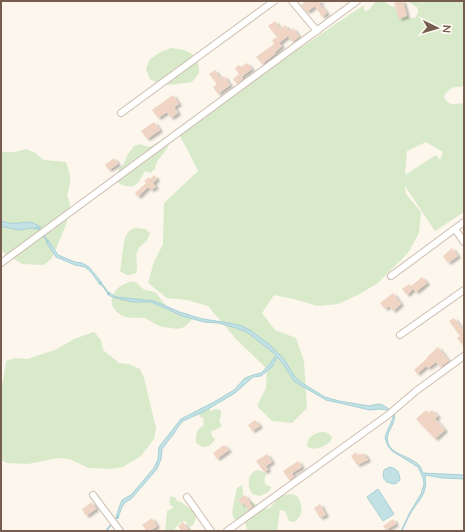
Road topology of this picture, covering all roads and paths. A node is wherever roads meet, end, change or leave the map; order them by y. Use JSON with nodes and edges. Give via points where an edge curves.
{"nodes":[{"id":1,"x":274,"y":1,"type":"edge"},
{"id":2,"x":292,"y":1,"type":"edge"},
{"id":3,"x":357,"y":1,"type":"edge"},
{"id":4,"x":317,"y":31,"type":"junction"},
{"id":5,"x":121,"y":113,"type":"dead end"},
{"id":6,"x":464,"y":222,"type":"edge"},
{"id":7,"x":455,"y":229,"type":"junction"},
{"id":8,"x":464,"y":242,"type":"edge"},
{"id":9,"x":1,"y":263,"type":"edge"},
{"id":10,"x":391,"y":276,"type":"dead end"},
{"id":11,"x":464,"y":290,"type":"edge"},
{"id":12,"x":400,"y":334,"type":"dead end"},
{"id":13,"x":464,"y":356,"type":"edge"},
{"id":14,"x":92,"y":495,"type":"dead end"},
{"id":15,"x":187,"y":497,"type":"dead end"},
{"id":16,"x":120,"y":531,"type":"edge"},
{"id":17,"x":211,"y":531,"type":"edge"},
{"id":18,"x":227,"y":531,"type":"edge"}],
"edges":[{"from":1,"to":5,"type":"street"},
{"from":2,"to":4,"type":"street"},
{"from":3,"to":4,"type":"street"},
{"from":4,"to":9,"type":"street"},
{"from":6,"to":7,"type":"street"},
{"from":7,"to":8,"type":"street"},
{"from":7,"to":10,"type":"street"},
{"from":11,"to":12,"type":"street"},
{"from":13,"to":18,"type":"street","via":[[388,415]]},
{"from":14,"to":16,"type":"street"},
{"from":15,"to":17,"type":"street"}]}
